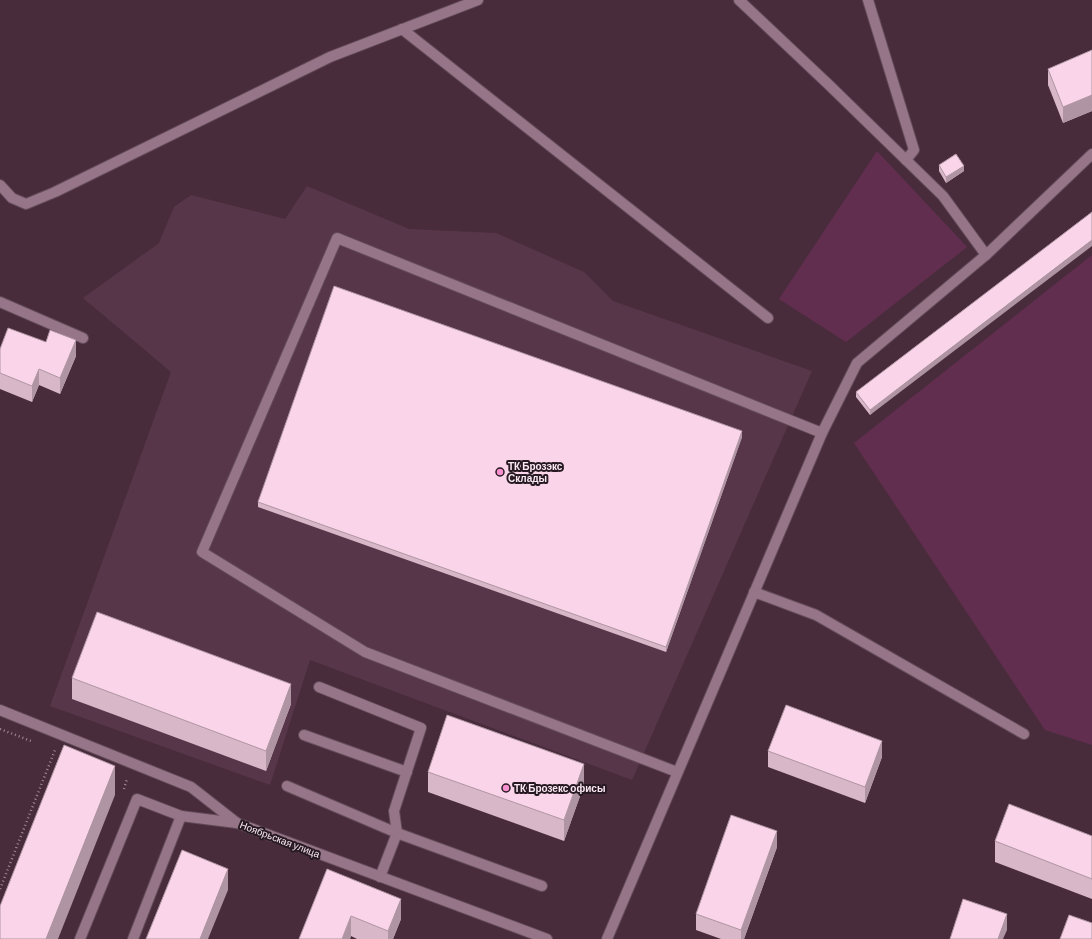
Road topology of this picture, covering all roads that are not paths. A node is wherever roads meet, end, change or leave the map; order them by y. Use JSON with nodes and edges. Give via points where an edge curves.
{"nodes":[{"id":1,"x":478,"y":0,"type":"edge"},
{"id":2,"x":739,"y":0,"type":"edge"},
{"id":3,"x":868,"y":0,"type":"edge"},
{"id":4,"x":402,"y":29,"type":"junction"},
{"id":5,"x":1092,"y":154,"type":"edge"},
{"id":6,"x":906,"y":160,"type":"junction"},
{"id":7,"x":0,"y":185,"type":"edge"},
{"id":8,"x":986,"y":255,"type":"junction"},
{"id":9,"x":0,"y":302,"type":"edge"},
{"id":10,"x":768,"y":318,"type":"dead end"},
{"id":11,"x":83,"y":338,"type":"dead end"},
{"id":12,"x":822,"y":433,"type":"junction"},
{"id":13,"x":754,"y":592,"type":"junction"},
{"id":14,"x":319,"y":687,"type":"dead end"},
{"id":15,"x":2,"y":711,"type":"edge"},
{"id":16,"x":0,"y":722,"type":"edge"},
{"id":17,"x":1024,"y":734,"type":"dead end"},
{"id":18,"x":304,"y":735,"type":"dead end"},
{"id":19,"x":407,"y":772,"type":"junction"},
{"id":20,"x":677,"y":772,"type":"junction"},
{"id":21,"x":287,"y":786,"type":"dead end"},
{"id":22,"x":181,"y":816,"type":"junction"},
{"id":23,"x":237,"y":823,"type":"junction"},
{"id":24,"x":397,"y":833,"type":"junction"},
{"id":25,"x":380,"y":877,"type":"junction"},
{"id":26,"x":542,"y":886,"type":"dead end"},
{"id":27,"x":80,"y":939,"type":"edge"},
{"id":28,"x":133,"y":939,"type":"edge"},
{"id":29,"x":547,"y":939,"type":"edge"},
{"id":30,"x":607,"y":939,"type":"edge"}],
"edges":[{"from":1,"to":4,"type":"street"},
{"from":2,"to":6,"type":"street"},
{"from":3,"to":6,"type":"street","via":[[914,150]]},
{"from":4,"to":7,"type":"street","via":[[330,57],[26,204],[12,198]]},
{"from":4,"to":10,"type":"street"},
{"from":5,"to":8,"type":"street"},
{"from":6,"to":8,"type":"street","via":[[943,196]]},
{"from":8,"to":12,"type":"street","via":[[857,363]]},
{"from":9,"to":11,"type":"street"},
{"from":12,"to":13,"type":"street"},
{"from":12,"to":20,"type":"street","via":[[337,238],[202,552],[365,652]]},
{"from":13,"to":17,"type":"street","via":[[816,615]]},
{"from":13,"to":20,"type":"street"},
{"from":14,"to":19,"type":"street","via":[[421,728]]},
{"from":15,"to":16,"type":"street"},
{"from":15,"to":23,"type":"street","name":"Ноябрьская улица","via":[[190,787]]},
{"from":18,"to":19,"type":"street"},
{"from":19,"to":24,"type":"street","via":[[394,811]]},
{"from":20,"to":30,"type":"street"},
{"from":21,"to":24,"type":"street"},
{"from":22,"to":23,"type":"street"},
{"from":22,"to":27,"type":"street","via":[[137,799]]},
{"from":22,"to":28,"type":"street"},
{"from":23,"to":25,"type":"street","name":"Ноябрьская улица"},
{"from":24,"to":25,"type":"street"},
{"from":24,"to":26,"type":"street"},
{"from":25,"to":29,"type":"street","name":"Ноябрьская улица"}]}
